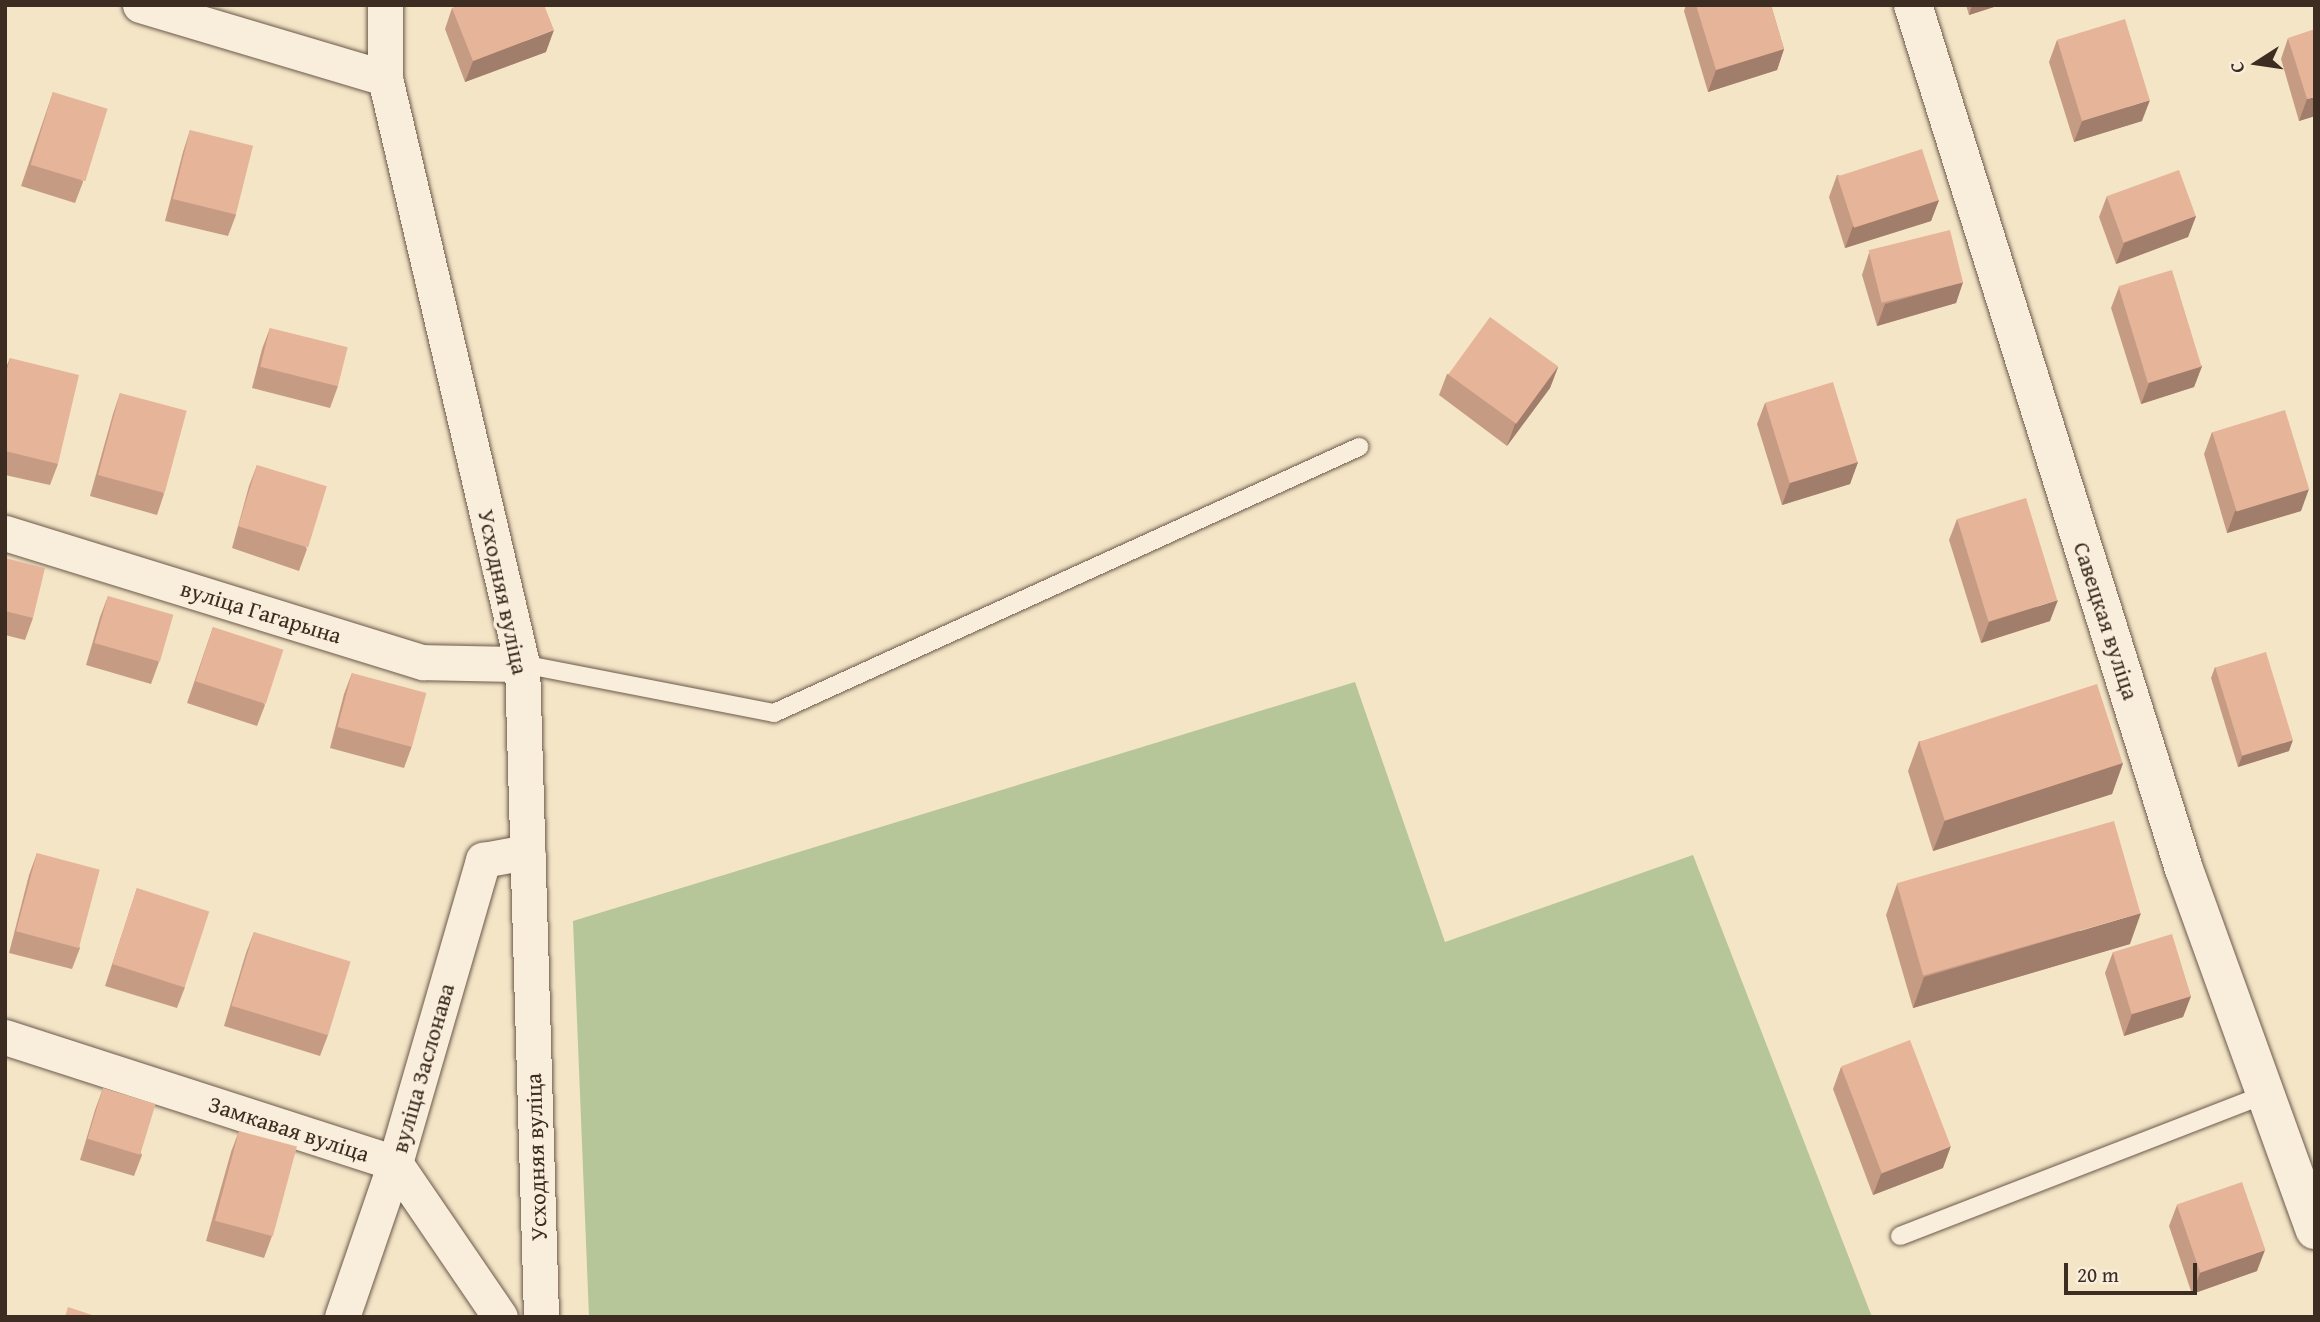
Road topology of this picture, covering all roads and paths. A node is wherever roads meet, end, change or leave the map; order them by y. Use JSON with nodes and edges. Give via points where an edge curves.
{"nodes":[{"id":1,"x":140,"y":5,"type":"edge"},
{"id":2,"x":385,"y":5,"type":"edge"},
{"id":3,"x":1913,"y":5,"type":"edge"},
{"id":4,"x":385,"y":78,"type":"junction"},
{"id":5,"x":1359,"y":447,"type":"dead end"},
{"id":6,"x":5,"y":533,"type":"edge"},
{"id":7,"x":522,"y":664,"type":"junction"},
{"id":8,"x":527,"y":852,"type":"junction"},
{"id":9,"x":5,"y":1037,"type":"edge"},
{"id":10,"x":2266,"y":1094,"type":"junction"},
{"id":11,"x":395,"y":1163,"type":"junction"},
{"id":12,"x":2315,"y":1230,"type":"edge"},
{"id":13,"x":1900,"y":1236,"type":"dead end"},
{"id":14,"x":342,"y":1317,"type":"edge"},
{"id":15,"x":500,"y":1317,"type":"edge"},
{"id":16,"x":541,"y":1317,"type":"edge"}],
"edges":[{"from":1,"to":4,"type":"street"},
{"from":2,"to":4,"type":"street","name":"Усходняя вуліца"},
{"from":3,"to":10,"type":"street","name":"Савецкая вуліца","via":[[2184,869]]},
{"from":4,"to":7,"type":"street","name":"Усходняя вуліца"},
{"from":5,"to":7,"type":"lane","via":[[774,713]]},
{"from":6,"to":7,"type":"street","name":"вуліца Гагарына","via":[[423,662]]},
{"from":7,"to":8,"type":"street","name":"Усходняя вуліца"},
{"from":8,"to":11,"type":"street","name":"вуліца Заслонава","via":[[483,860]]},
{"from":8,"to":16,"type":"street","name":"Усходняя вуліца"},
{"from":9,"to":11,"type":"street","name":"Замкавая вуліца"},
{"from":10,"to":12,"type":"street","name":"Савецкая вуліца"},
{"from":10,"to":13,"type":"lane"},
{"from":11,"to":14,"type":"street","name":"вуліца Заслонава"},
{"from":11,"to":15,"type":"street","name":"Замкавая вуліца"}]}
